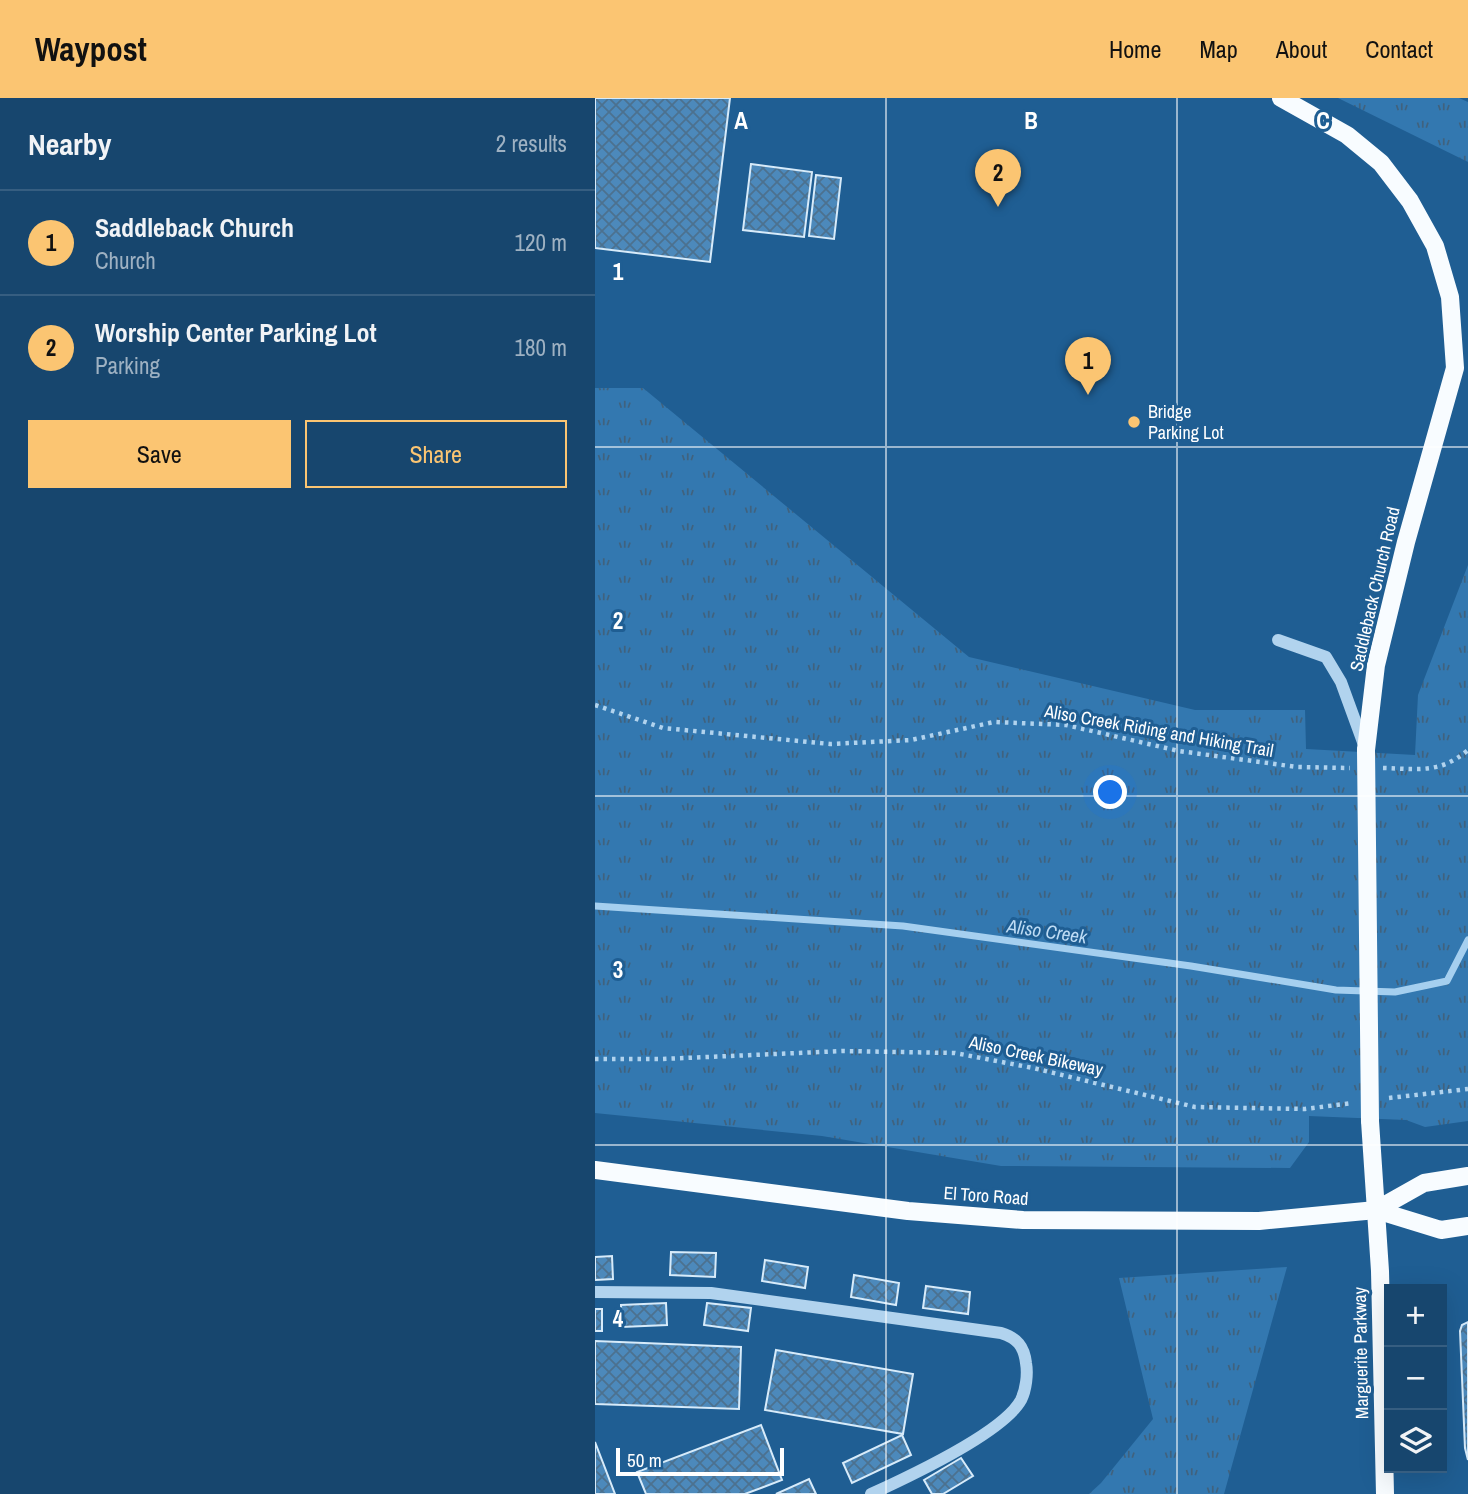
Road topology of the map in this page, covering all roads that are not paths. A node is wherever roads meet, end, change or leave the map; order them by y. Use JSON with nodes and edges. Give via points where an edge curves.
{"nodes":[{"id":1,"x":1281,"y":98,"type":"edge"},
{"id":2,"x":1278,"y":640,"type":"dead end"},
{"id":3,"x":1364,"y":759,"type":"junction"},
{"id":4,"x":595,"y":1170,"type":"edge"},
{"id":5,"x":1468,"y":1176,"type":"edge"},
{"id":6,"x":1376,"y":1210,"type":"junction"},
{"id":7,"x":1468,"y":1226,"type":"edge"},
{"id":8,"x":595,"y":1292,"type":"edge"},
{"id":9,"x":871,"y":1494,"type":"edge"},
{"id":10,"x":1385,"y":1494,"type":"edge"}],
"edges":[{"from":1,"to":3,"type":"main road","name":"Saddleback Church Road","via":[[1347,135],[1381,163],[1410,201],[1435,246],[1450,297],[1455,368],[1376,665]]},
{"from":2,"to":3,"type":"street","via":[[1326,657],[1341,682]]},
{"from":3,"to":6,"type":"main road","name":"Saddleback Church Road","bridge":true,"via":[[1370,1121]]},
{"from":4,"to":6,"type":"main road","name":"El Toro Road","via":[[908,1211],[1023,1220],[1259,1221]]},
{"from":5,"to":6,"type":"main road","name":"El Toro Road","via":[[1425,1183]]},
{"from":6,"to":7,"type":"main road","name":"El Toro Road","via":[[1441,1230]]},
{"from":6,"to":10,"type":"main road","name":"Marguerite Parkway"},
{"from":8,"to":9,"type":"street","via":[[758,1297],[1001,1333],[1020,1343],[1027,1369],[1022,1399],[1013,1411],[924,1470]]}]}
